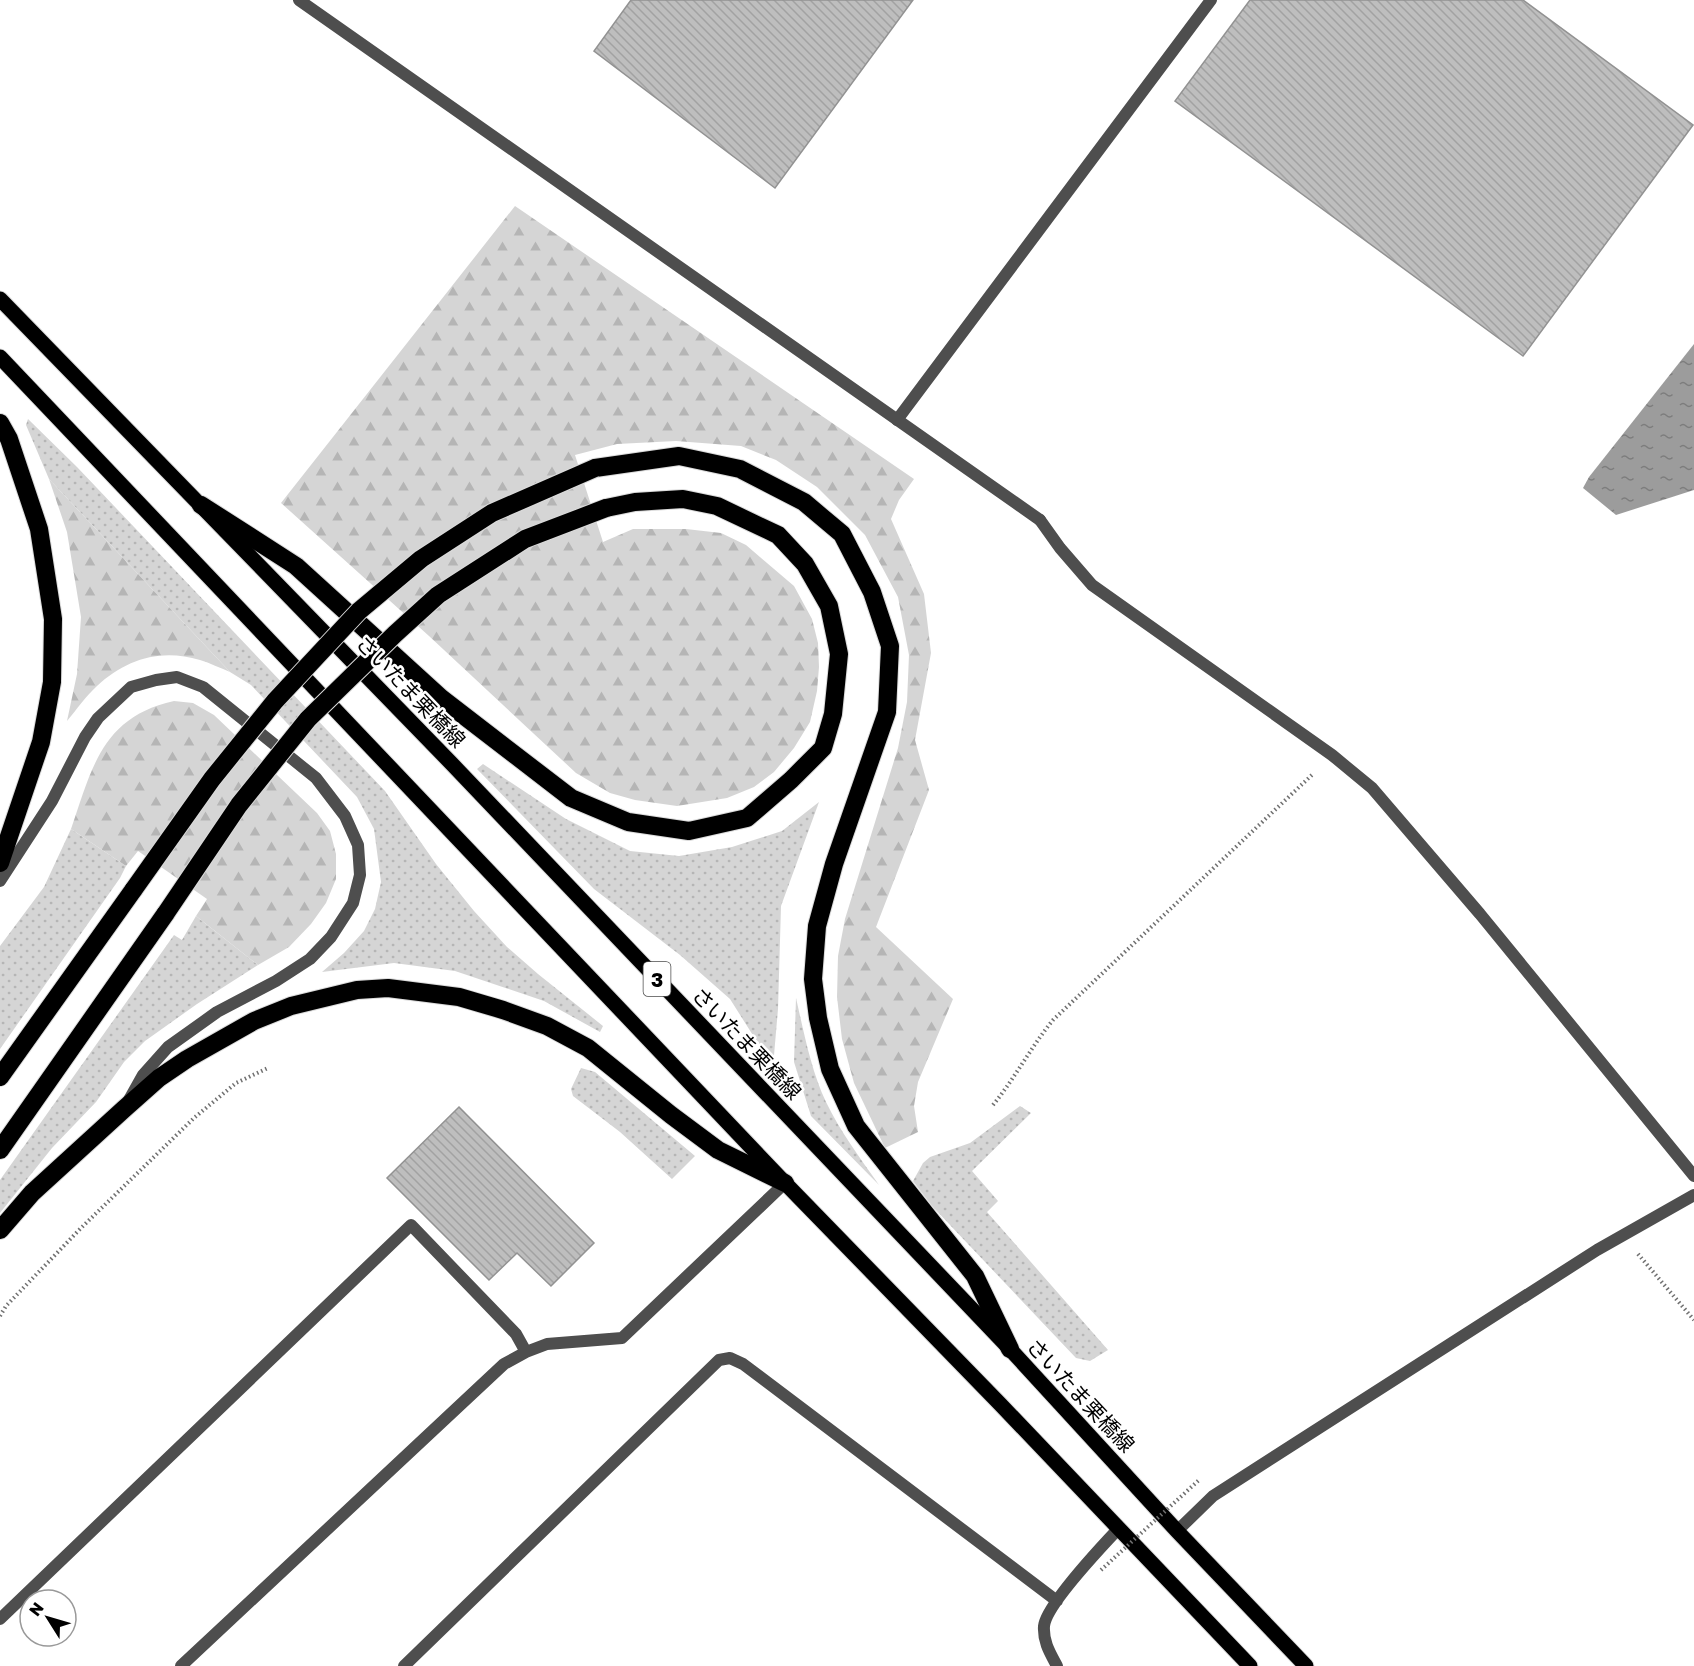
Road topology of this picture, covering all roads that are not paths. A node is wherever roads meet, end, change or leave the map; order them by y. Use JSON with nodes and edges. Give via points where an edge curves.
{"nodes":[{"id":1,"x":299,"y":0,"type":"edge"},
{"id":2,"x":1211,"y":0,"type":"edge"},
{"id":3,"x":0,"y":299,"type":"edge"},
{"id":4,"x":0,"y":357,"type":"edge"},
{"id":5,"x":897,"y":420,"type":"junction"},
{"id":6,"x":0,"y":423,"type":"edge"},
{"id":7,"x":201,"y":505,"type":"junction"},
{"id":8,"x":0,"y":863,"type":"edge"},
{"id":9,"x":0,"y":881,"type":"edge"},
{"id":10,"x":0,"y":1077,"type":"edge"},
{"id":11,"x":124,"y":1109,"type":"junction"},
{"id":12,"x":0,"y":1150,"type":"edge"},
{"id":13,"x":1694,"y":1176,"type":"edge"},
{"id":14,"x":785,"y":1184,"type":"junction"},
{"id":15,"x":1694,"y":1196,"type":"edge"},
{"id":16,"x":0,"y":1230,"type":"edge"},
{"id":17,"x":1010,"y":1349,"type":"junction"},
{"id":18,"x":526,"y":1352,"type":"junction"},
{"id":19,"x":1118,"y":1529,"type":"junction"},
{"id":20,"x":1177,"y":1531,"type":"junction"},
{"id":21,"x":1058,"y":1601,"type":"junction"},
{"id":22,"x":0,"y":1619,"type":"edge"},
{"id":23,"x":181,"y":1666,"type":"edge"},
{"id":24,"x":404,"y":1666,"type":"edge"},
{"id":25,"x":1057,"y":1666,"type":"edge"},
{"id":26,"x":1250,"y":1666,"type":"edge"},
{"id":27,"x":1306,"y":1666,"type":"edge"}],
"edges":[{"from":1,"to":5,"type":"street"},
{"from":2,"to":5,"type":"street"},
{"from":3,"to":7,"type":"main road","name":"さいたま栗橋線","number":"3"},
{"from":4,"to":14,"type":"main road","number":"3"},
{"from":5,"to":13,"type":"street","via":[[1040,520],[1092,585],[1332,755],[1372,788]]},
{"from":6,"to":8,"type":"highway","via":[[39,529],[53,619],[51,682],[41,742]]},
{"from":7,"to":12,"type":"highway","bridge":true,"via":[[296,566],[441,698],[571,798],[628,822],[689,831],[747,818],[824,748],[833,714],[839,654],[829,606],[805,564],[778,535],[717,506],[683,499],[606,508],[525,539],[438,595],[404,626],[308,718],[240,805]]},
{"from":7,"to":17,"type":"main road","name":"さいたま栗橋線","number":"3"},
{"from":9,"to":11,"type":"street","via":[[52,801],[98,718],[131,687],[177,676],[203,687],[316,778],[345,816],[358,845],[360,875],[352,903],[331,937],[310,959],[217,1012],[168,1047],[142,1075]]},
{"from":10,"to":17,"type":"highway","bridge":true,"via":[[212,779],[275,701],[359,610],[422,559],[492,513],[595,468],[679,456],[740,469],[804,502],[842,534],[872,592],[890,646],[887,712],[834,864],[817,926],[813,979],[818,1018],[830,1069],[856,1126],[975,1276]]},
{"from":11,"to":14,"type":"highway","via":[[187,1059],[254,1021],[291,1006],[357,990],[421,991],[459,997],[547,1026],[588,1048],[718,1150]]},
{"from":11,"to":16,"type":"highway","via":[[32,1193]]},
{"from":14,"to":18,"type":"street","via":[[622,1338],[547,1344]]},
{"from":14,"to":19,"type":"main road","number":"3"},
{"from":15,"to":20,"type":"street","via":[[1622,1235],[1213,1496]]},
{"from":17,"to":20,"type":"main road","name":"さいたま栗橋線","number":"3"},
{"from":18,"to":22,"type":"street","via":[[516,1334],[411,1225]]},
{"from":18,"to":23,"type":"street","via":[[504,1364]]},
{"from":19,"to":21,"type":"street"},
{"from":19,"to":26,"type":"main road","number":"3"},
{"from":20,"to":27,"type":"main road","name":"さいたま栗橋線","number":"3"},
{"from":21,"to":24,"type":"street","via":[[730,1358],[719,1360]]},
{"from":21,"to":25,"type":"street","via":[[1044,1624],[1045,1642]]}]}
